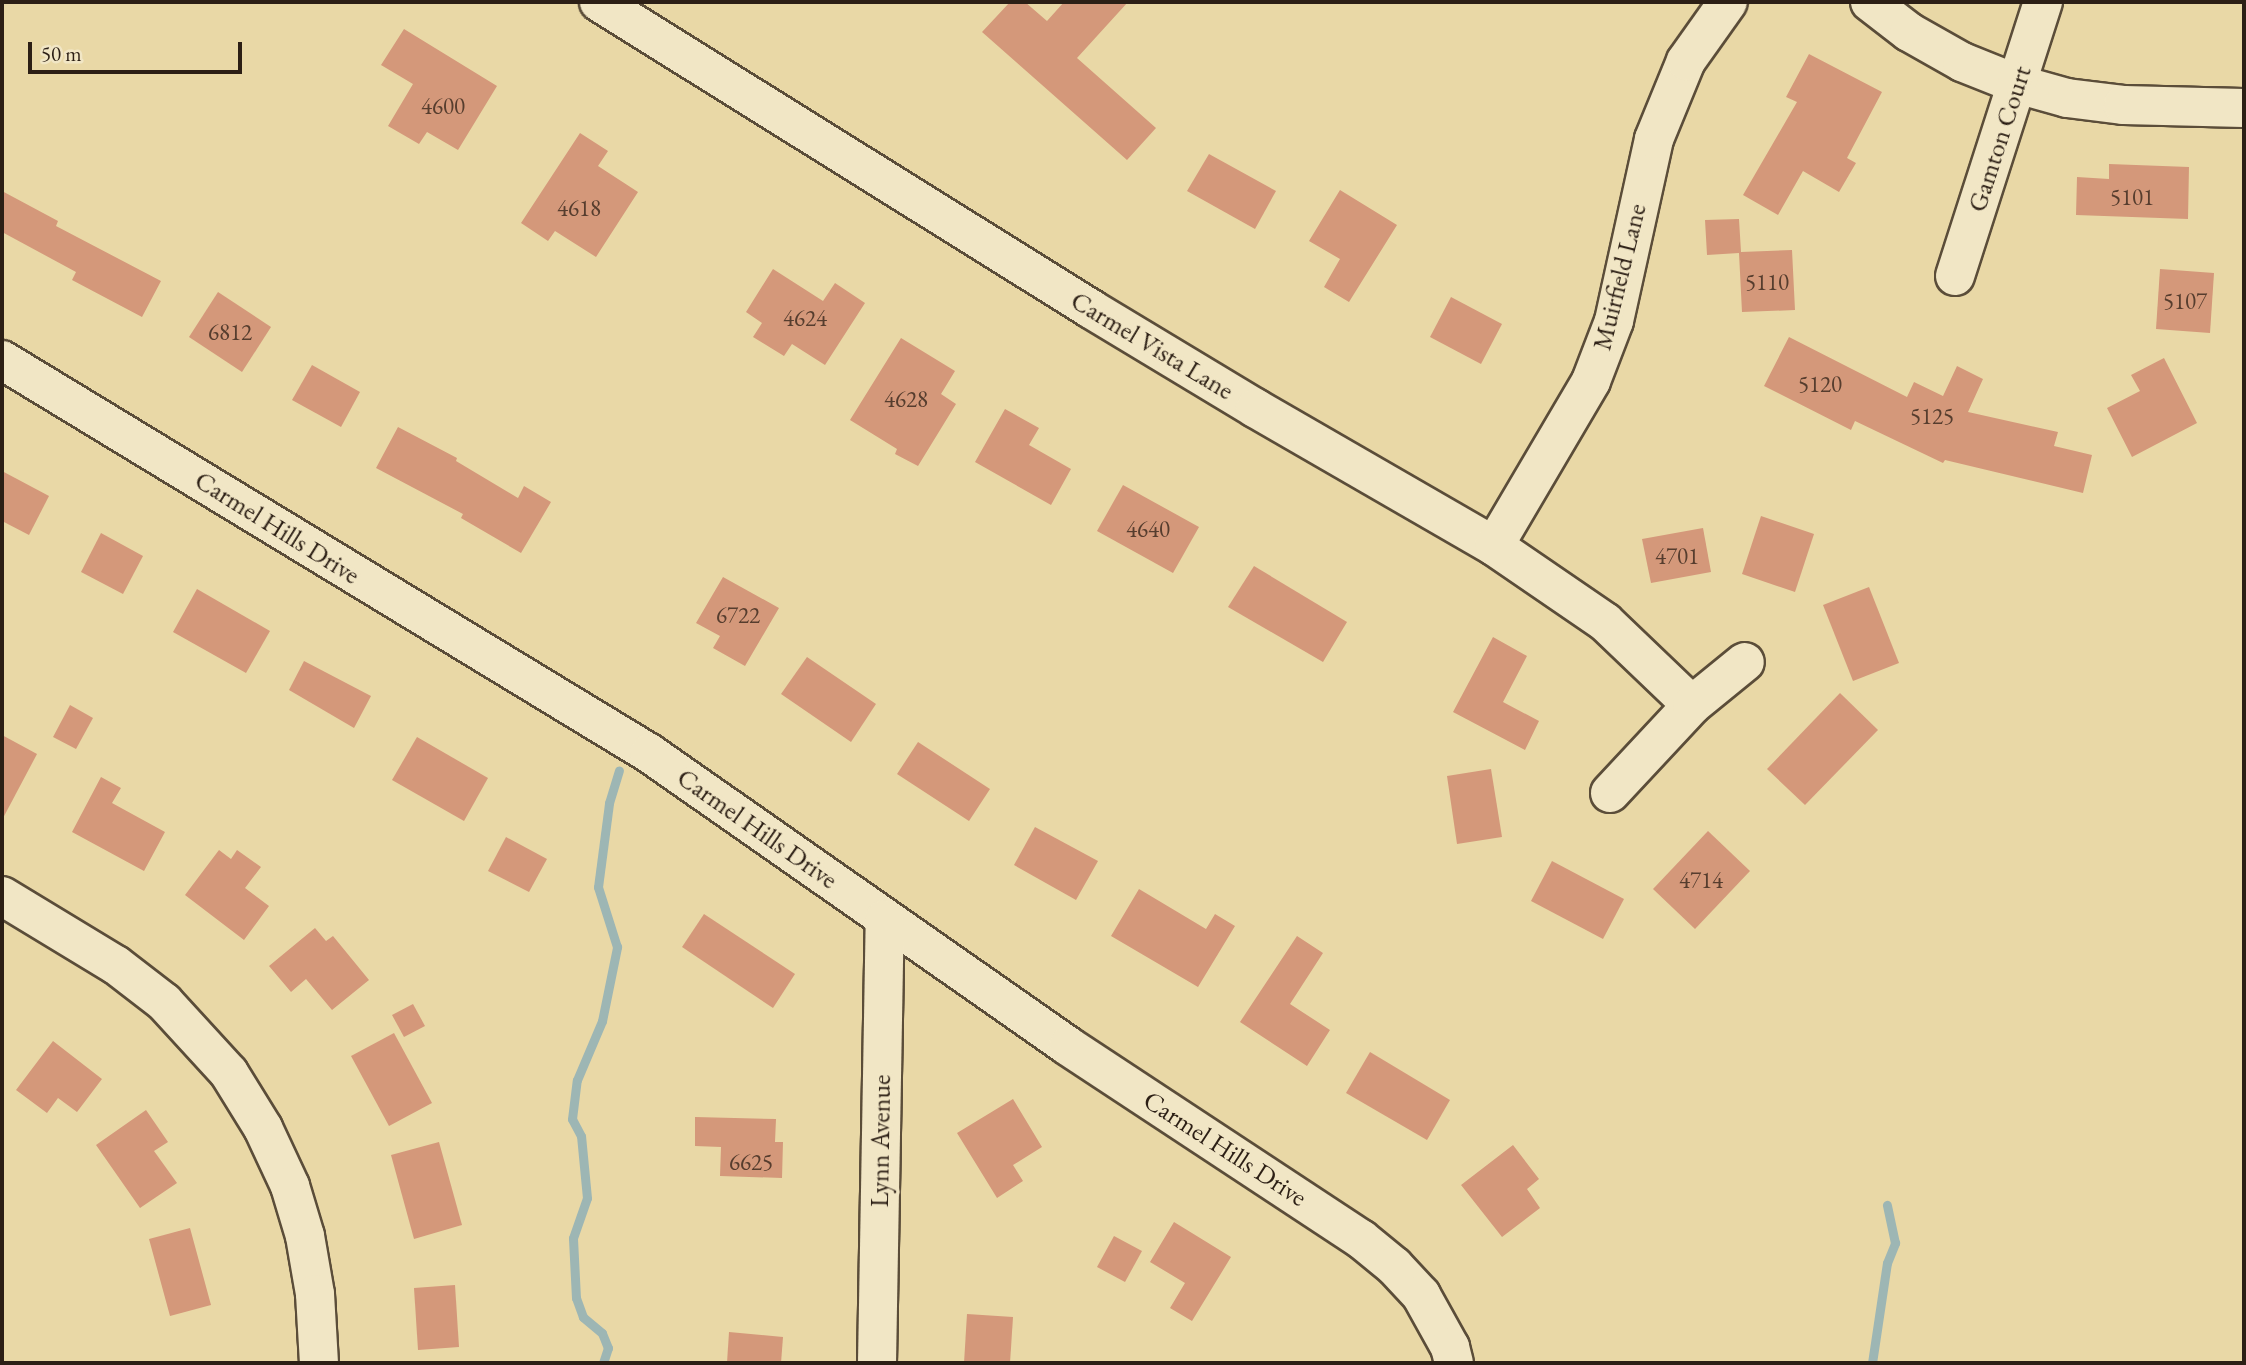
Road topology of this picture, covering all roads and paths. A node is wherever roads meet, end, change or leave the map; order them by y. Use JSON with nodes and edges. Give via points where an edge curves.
{"nodes":[{"id":1,"x":599,"y":2,"type":"edge"},
{"id":2,"x":1728,"y":2,"type":"edge"},
{"id":3,"x":1870,"y":2,"type":"edge"},
{"id":4,"x":2043,"y":2,"type":"edge"},
{"id":5,"x":2017,"y":84,"type":"junction"},
{"id":6,"x":2244,"y":108,"type":"edge"},
{"id":7,"x":1955,"y":276,"type":"dead end"},
{"id":8,"x":2,"y":360,"type":"edge"},
{"id":9,"x":1494,"y":546,"type":"junction"},
{"id":10,"x":1745,"y":662,"type":"dead end"},
{"id":11,"x":1692,"y":705,"type":"junction"},
{"id":12,"x":1610,"y":793,"type":"dead end"},
{"id":13,"x":2,"y":896,"type":"edge"},
{"id":14,"x":885,"y":919,"type":"junction"},
{"id":15,"x":319,"y":1363,"type":"edge"},
{"id":16,"x":877,"y":1363,"type":"edge"},
{"id":17,"x":1454,"y":1363,"type":"edge"}],
"edges":[{"from":1,"to":9,"type":"street","name":"Carmel Vista Lane","via":[[1138,338]]},
{"from":2,"to":9,"type":"street","name":"Muirfield Lane","via":[[1686,61],[1654,139],[1618,308],[1591,381]]},
{"from":3,"to":5,"type":"street","via":[[1909,32],[1962,62]]},
{"from":4,"to":5,"type":"street","name":"Gamton Court"},
{"from":5,"to":6,"type":"street","via":[[2067,98],[2123,105]]},
{"from":5,"to":7,"type":"street","name":"Gamton Court"},
{"from":8,"to":14,"type":"street","name":"Carmel Hills Drive","via":[[592,716]]},
{"from":9,"to":11,"type":"street","name":"Carmel Vista Lane","via":[[1605,622]]},
{"from":10,"to":11,"type":"street"},
{"from":11,"to":12,"type":"street"},
{"from":13,"to":15,"type":"street","via":[[116,965],[155,995],[229,1073],[263,1128],[290,1186],[315,1294]]},
{"from":14,"to":16,"type":"street","name":"Lynn Avenue"},
{"from":14,"to":17,"type":"street","name":"Carmel Hills Drive","via":[[1361,1239],[1421,1295]]}]}
